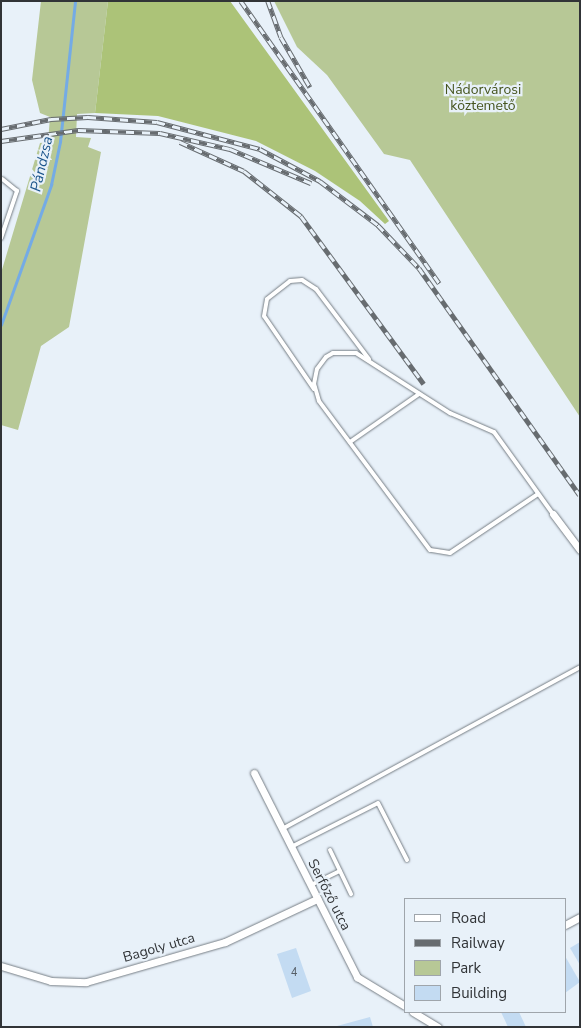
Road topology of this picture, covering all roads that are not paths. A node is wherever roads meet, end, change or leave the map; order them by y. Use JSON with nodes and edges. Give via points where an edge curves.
{"nodes":[{"id":1,"x":2,"y":179,"type":"edge"},
{"id":2,"x":1,"y":238,"type":"edge"},
{"id":3,"x":371,"y":363,"type":"junction"},
{"id":4,"x":315,"y":392,"type":"junction"},
{"id":5,"x":419,"y":394,"type":"junction"},
{"id":6,"x":350,"y":442,"type":"junction"},
{"id":7,"x":538,"y":494,"type":"junction"},
{"id":8,"x":553,"y":514,"type":"joint"},
{"id":9,"x":580,"y":550,"type":"edge"},
{"id":10,"x":580,"y":667,"type":"edge"},
{"id":11,"x":254,"y":773,"type":"dead end"},
{"id":12,"x":282,"y":829,"type":"junction"},
{"id":13,"x":291,"y":848,"type":"junction"},
{"id":14,"x":330,"y":850,"type":"dead end"},
{"id":15,"x":407,"y":860,"type":"dead end"},
{"id":16,"x":340,"y":871,"type":"junction"},
{"id":17,"x":310,"y":885,"type":"junction"},
{"id":18,"x":351,"y":894,"type":"dead end"},
{"id":19,"x":317,"y":900,"type":"junction"},
{"id":20,"x":580,"y":917,"type":"edge"},
{"id":21,"x":566,"y":924,"type":"edge"},
{"id":22,"x":1,"y":966,"type":"edge"},
{"id":23,"x":404,"y":1005,"type":"edge"},
{"id":24,"x":417,"y":1013,"type":"edge"},
{"id":25,"x":438,"y":1027,"type":"edge"}],
"edges":[{"from":1,"to":2,"type":"lane","via":[[17,191]]},
{"from":3,"to":4,"type":"lane","via":[[349,351],[326,357],[314,377]]},
{"from":3,"to":4,"type":"lane","via":[[316,289],[302,280],[290,281],[268,299],[264,316]]},
{"from":3,"to":5,"type":"lane"},
{"from":4,"to":6,"type":"lane"},
{"from":5,"to":6,"type":"lane"},
{"from":5,"to":7,"type":"lane","via":[[450,414],[494,432]]},
{"from":6,"to":7,"type":"lane","via":[[430,550],[436,553],[450,553]]},
{"from":7,"to":8,"type":"lane"},
{"from":8,"to":9,"type":"street"},
{"from":10,"to":12,"type":"lane"},
{"from":11,"to":12,"type":"street","name":"Serfőző utca"},
{"from":12,"to":13,"type":"street","name":"Serfőző utca"},
{"from":13,"to":15,"type":"lane","via":[[378,803]]},
{"from":13,"to":17,"type":"street","name":"Serfőző utca"},
{"from":14,"to":16,"type":"lane"},
{"from":16,"to":17,"type":"lane"},
{"from":16,"to":18,"type":"lane"},
{"from":17,"to":19,"type":"street","name":"Serfőző utca"},
{"from":19,"to":22,"type":"street","name":"Bagoly utca","via":[[225,942],[86,982],[51,981]]},
{"from":19,"to":23,"type":"street","name":"Serfőző utca","via":[[357,976]]},
{"from":20,"to":21,"type":"street"},
{"from":24,"to":25,"type":"street"}]}
